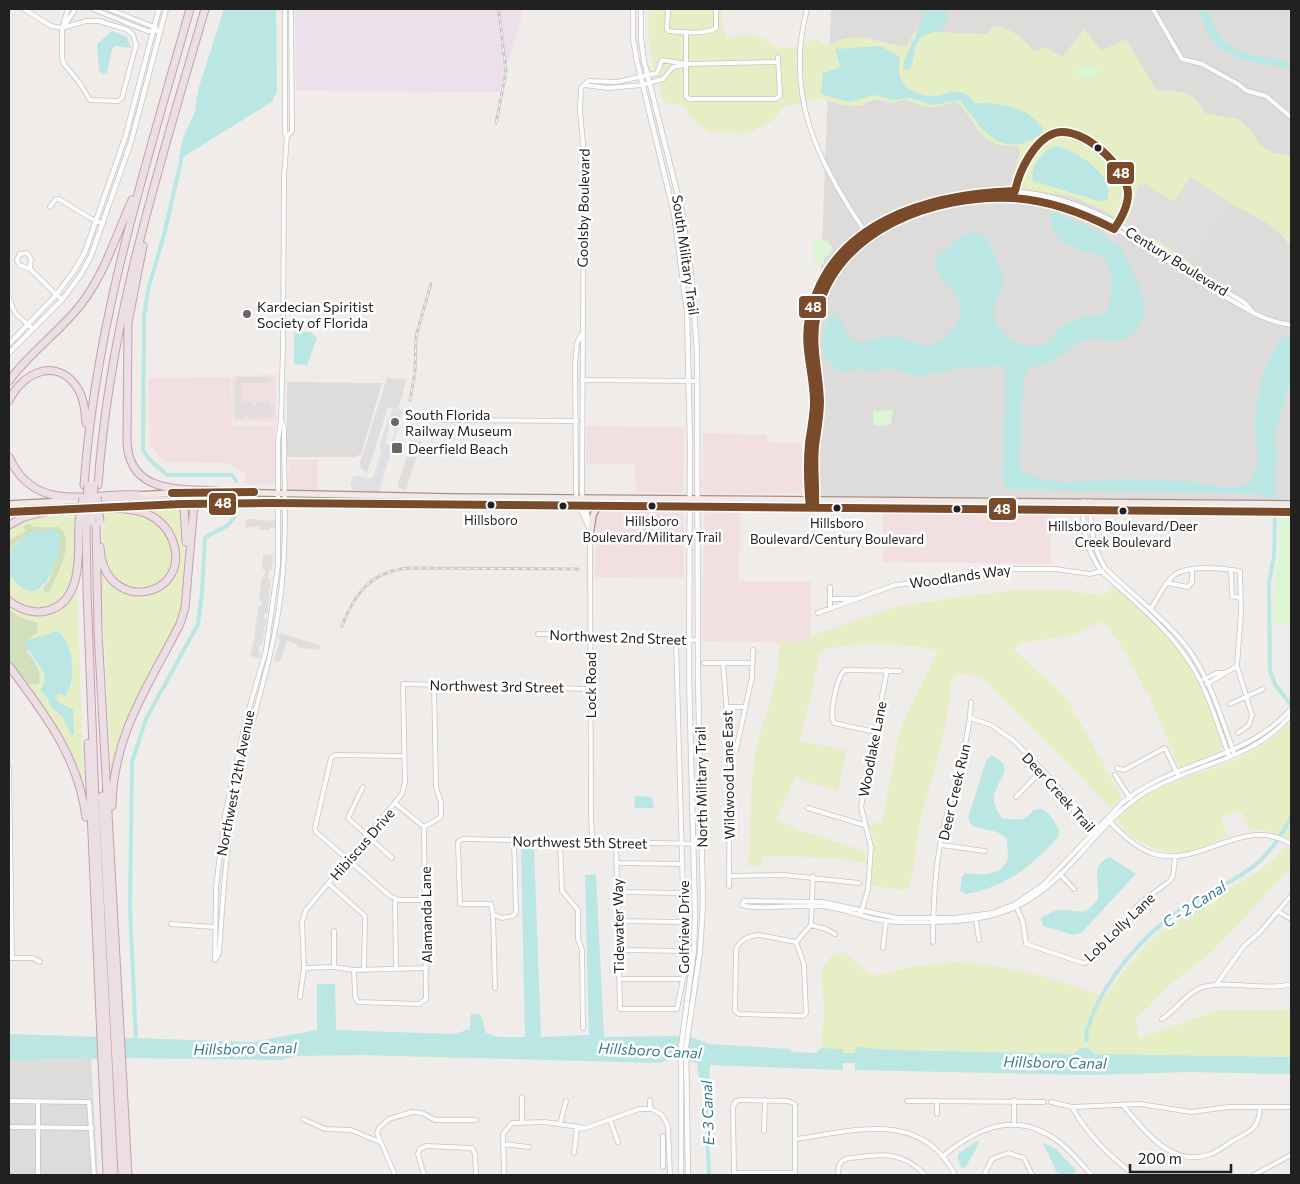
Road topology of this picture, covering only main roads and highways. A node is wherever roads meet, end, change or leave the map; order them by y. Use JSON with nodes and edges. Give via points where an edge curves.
{"nodes":[{"id":1,"x":190,"y":9,"type":"edge"},
{"id":2,"x":194,"y":9,"type":"edge"},
{"id":3,"x":200,"y":9,"type":"edge"},
{"id":4,"x":205,"y":9,"type":"edge"},
{"id":5,"x":142,"y":179,"type":"junction"},
{"id":6,"x":153,"y":192,"type":"junction"},
{"id":7,"x":9,"y":381,"type":"edge"},
{"id":8,"x":9,"y":401,"type":"edge"},
{"id":9,"x":88,"y":438,"type":"junction"},
{"id":10,"x":9,"y":457,"type":"edge"},
{"id":11,"x":91,"y":485,"type":"junction"},
{"id":12,"x":225,"y":492,"type":"junction"},
{"id":13,"x":139,"y":495,"type":"junction"},
{"id":14,"x":436,"y":497,"type":"junction"},
{"id":15,"x":506,"y":497,"type":"junction"},
{"id":16,"x":96,"y":498,"type":"junction"},
{"id":17,"x":930,"y":500,"type":"junction"},
{"id":18,"x":944,"y":500,"type":"junction"},
{"id":19,"x":9,"y":504,"type":"edge"},
{"id":20,"x":181,"y":504,"type":"junction"},
{"id":21,"x":194,"y":504,"type":"junction"},
{"id":22,"x":422,"y":504,"type":"junction"},
{"id":23,"x":1234,"y":504,"type":"junction"},
{"id":24,"x":1291,"y":504,"type":"edge"},
{"id":25,"x":494,"y":505,"type":"junction"},
{"id":26,"x":598,"y":506,"type":"junction"},
{"id":27,"x":100,"y":507,"type":"junction"},
{"id":28,"x":923,"y":508,"type":"junction"},
{"id":29,"x":932,"y":508,"type":"junction"},
{"id":30,"x":57,"y":509,"type":"junction"},
{"id":31,"x":1212,"y":511,"type":"junction"},
{"id":32,"x":9,"y":512,"type":"edge"},
{"id":33,"x":1291,"y":512,"type":"edge"},
{"id":34,"x":89,"y":522,"type":"junction"},
{"id":35,"x":9,"y":525,"type":"edge"},
{"id":36,"x":590,"y":536,"type":"road end"},
{"id":37,"x":187,"y":582,"type":"junction"},
{"id":38,"x":9,"y":601,"type":"edge"},
{"id":39,"x":9,"y":666,"type":"edge"},
{"id":40,"x":91,"y":842,"type":"junction"},
{"id":41,"x":111,"y":874,"type":"junction"},
{"id":42,"x":109,"y":1032,"type":"junction"},
{"id":43,"x":111,"y":1064,"type":"junction"},
{"id":44,"x":107,"y":1175,"type":"edge"},
{"id":45,"x":114,"y":1175,"type":"edge"},
{"id":46,"x":122,"y":1175,"type":"edge"},
{"id":47,"x":128,"y":1175,"type":"edge"}],
"edges":[{"from":1,"to":5,"type":"highway"},
{"from":2,"to":11,"type":"highway","via":[[116,293],[99,383]]},
{"from":3,"to":11,"type":"highway","via":[[120,301]]},
{"from":4,"to":6,"type":"highway"},
{"from":5,"to":7,"type":"highway","via":[[110,258],[91,291]]},
{"from":5,"to":9,"type":"highway","via":[[107,316]]},
{"from":6,"to":11,"type":"highway","via":[[131,271]]},
{"from":6,"to":12,"type":"highway","via":[[128,323],[129,452],[141,474],[158,486]]},
{"from":8,"to":9,"type":"highway","via":[[29,376],[44,371],[62,374],[81,394]]},
{"from":9,"to":11,"type":"highway"},
{"from":10,"to":13,"type":"highway","via":[[24,480],[46,495]]},
{"from":11,"to":16,"type":"highway"},
{"from":11,"to":34,"type":"highway","bridge":true},
{"from":11,"to":34,"type":"highway","bridge":true,"via":[[83,498]]},
{"from":12,"to":13,"type":"main road"},
{"from":12,"to":14,"type":"main road"},
{"from":13,"to":16,"type":"main road"},
{"from":14,"to":15,"type":"main road"},
{"from":14,"to":22,"type":"main road"},
{"from":15,"to":17,"type":"main road"},
{"from":15,"to":25,"type":"main road"},
{"from":16,"to":19,"type":"main road"},
{"from":16,"to":20,"type":"highway","via":[[170,499]]},
{"from":16,"to":34,"type":"highway","bridge":true},
{"from":17,"to":18,"type":"main road"},
{"from":17,"to":28,"type":"main road"},
{"from":18,"to":23,"type":"main road"},
{"from":18,"to":29,"type":"main road"},
{"from":20,"to":21,"type":"main road"},
{"from":20,"to":27,"type":"main road"},
{"from":20,"to":37,"type":"highway","via":[[184,510]]},
{"from":21,"to":22,"type":"main road"},
{"from":21,"to":37,"type":"highway"},
{"from":22,"to":25,"type":"main road"},
{"from":23,"to":24,"type":"main road"},
{"from":23,"to":31,"type":"main road"},
{"from":25,"to":26,"type":"main road"},
{"from":26,"to":28,"type":"main road"},
{"from":26,"to":36,"type":"main road","via":[[593,515]]},
{"from":27,"to":30,"type":"main road"},
{"from":27,"to":34,"type":"highway","via":[[140,511],[154,517],[172,540],[176,557],[173,571],[164,583],[153,590],[139,593],[124,589],[113,582]]},
{"from":28,"to":29,"type":"main road"},
{"from":29,"to":31,"type":"main road"},
{"from":30,"to":32,"type":"main road"},
{"from":30,"to":35,"type":"highway","via":[[24,517]]},
{"from":31,"to":33,"type":"main road"},
{"from":34,"to":38,"type":"highway","via":[[72,590],[66,600],[53,609],[39,612]]},
{"from":34,"to":40,"type":"highway"},
{"from":34,"to":41,"type":"highway"},
{"from":34,"to":42,"type":"highway"},
{"from":37,"to":41,"type":"highway","via":[[186,604],[180,624],[131,715],[118,753],[112,794],[114,851]]},
{"from":39,"to":40,"type":"highway","via":[[67,750],[81,788]]},
{"from":40,"to":42,"type":"highway"},
{"from":41,"to":42,"type":"highway"},
{"from":42,"to":43,"type":"highway"},
{"from":42,"to":43,"type":"highway"},
{"from":43,"to":44,"type":"highway"},
{"from":43,"to":45,"type":"highway"},
{"from":43,"to":46,"type":"highway"},
{"from":43,"to":47,"type":"highway"}]}
